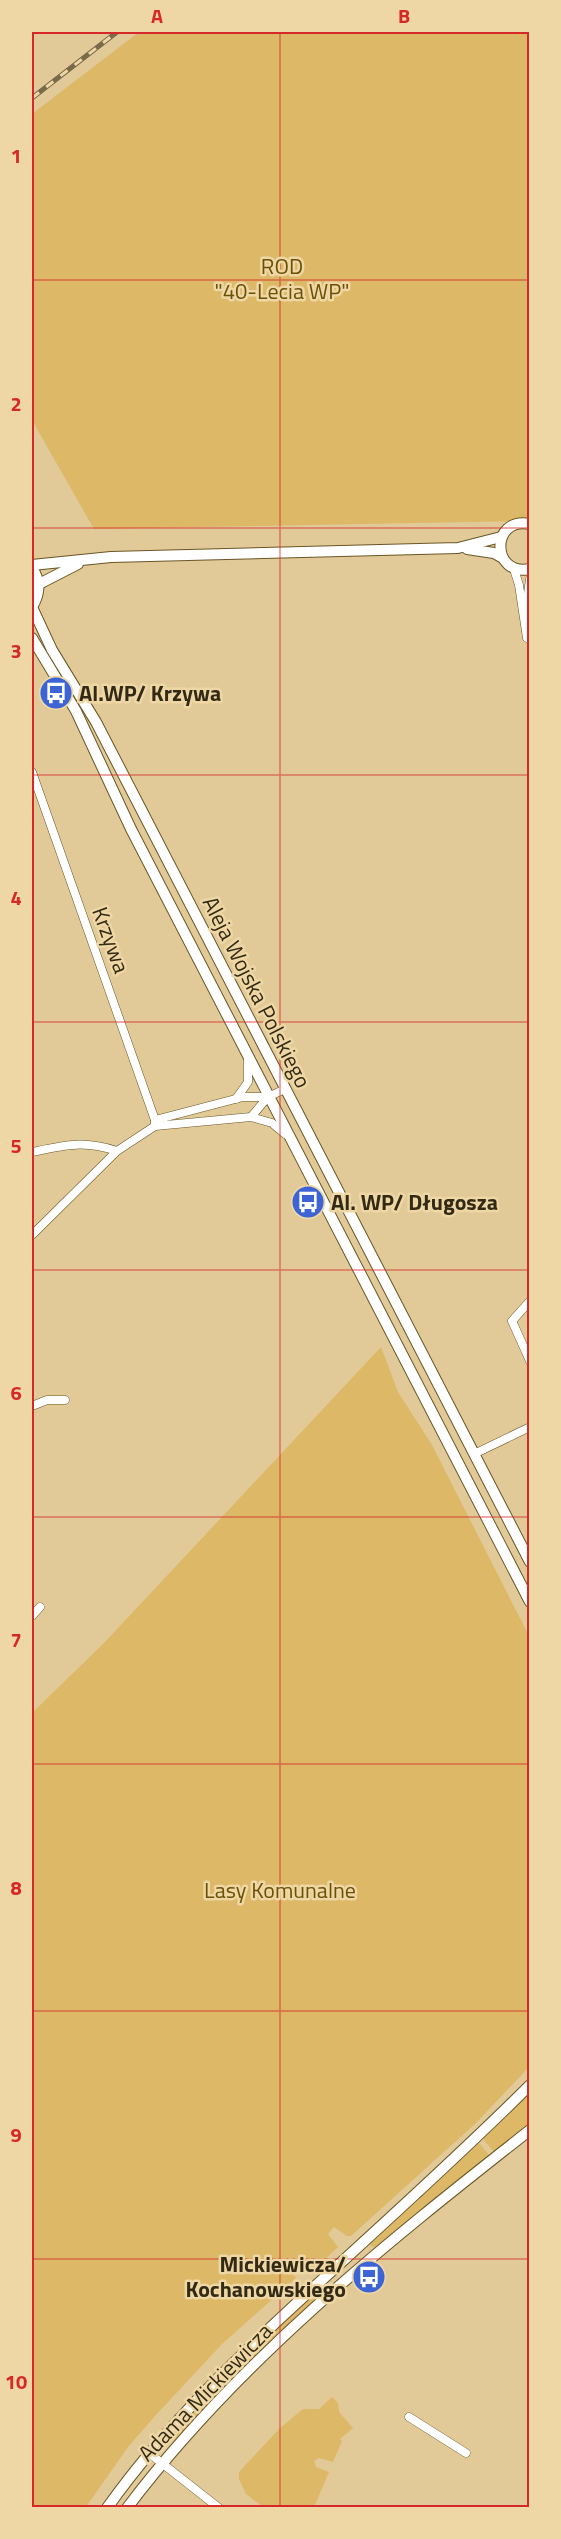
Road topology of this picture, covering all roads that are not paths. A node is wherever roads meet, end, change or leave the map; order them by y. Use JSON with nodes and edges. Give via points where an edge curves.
{"nodes":[{"id":1,"x":530,"y":524,"type":"edge"},
{"id":2,"x":501,"y":537,"type":"junction"},
{"id":3,"x":458,"y":548,"type":"junction"},
{"id":4,"x":501,"y":557,"type":"junction"},
{"id":5,"x":87,"y":561,"type":"junction"},
{"id":6,"x":32,"y":566,"type":"edge"},
{"id":7,"x":514,"y":569,"type":"junction"},
{"id":8,"x":530,"y":569,"type":"edge"},
{"id":9,"x":530,"y":579,"type":"edge"},
{"id":10,"x":39,"y":584,"type":"junction"},
{"id":11,"x":32,"y":607,"type":"edge"},
{"id":12,"x":525,"y":616,"type":"junction"},
{"id":13,"x":32,"y":638,"type":"edge"},
{"id":14,"x":527,"y":638,"type":"dead end"},
{"id":15,"x":32,"y":772,"type":"edge"},
{"id":16,"x":221,"y":963,"type":"junction"},
{"id":17,"x":203,"y":971,"type":"junction"},
{"id":18,"x":246,"y":1054,"type":"junction"},
{"id":19,"x":285,"y":1089,"type":"junction"},
{"id":20,"x":268,"y":1097,"type":"junction"},
{"id":21,"x":236,"y":1099,"type":"junction"},
{"id":22,"x":251,"y":1117,"type":"junction"},
{"id":23,"x":155,"y":1123,"type":"junction"},
{"id":24,"x":290,"y":1140,"type":"junction"},
{"id":25,"x":117,"y":1151,"type":"junction"},
{"id":26,"x":32,"y":1152,"type":"edge"},
{"id":27,"x":32,"y":1235,"type":"edge"},
{"id":28,"x":530,"y":1301,"type":"edge"},
{"id":29,"x":530,"y":1361,"type":"edge"},
{"id":30,"x":445,"y":1397,"type":"junction"},
{"id":31,"x":64,"y":1400,"type":"dead end"},
{"id":32,"x":32,"y":1406,"type":"edge"},
{"id":33,"x":428,"y":1406,"type":"junction"},
{"id":34,"x":530,"y":1426,"type":"edge"},
{"id":35,"x":474,"y":1454,"type":"junction"},
{"id":36,"x":530,"y":1562,"type":"edge"},
{"id":37,"x":530,"y":1602,"type":"edge"},
{"id":38,"x":40,"y":1607,"type":"dead end"},
{"id":39,"x":32,"y":1616,"type":"edge"},
{"id":40,"x":530,"y":2085,"type":"edge"},
{"id":41,"x":530,"y":2130,"type":"edge"},
{"id":42,"x":359,"y":2246,"type":"junction"},
{"id":43,"x":370,"y":2259,"type":"junction"},
{"id":44,"x":409,"y":2416,"type":"dead end"},
{"id":45,"x":150,"y":2453,"type":"junction"},
{"id":46,"x":466,"y":2453,"type":"dead end"},
{"id":47,"x":162,"y":2463,"type":"junction"},
{"id":48,"x":107,"y":2508,"type":"edge"},
{"id":49,"x":127,"y":2508,"type":"edge"},
{"id":50,"x":219,"y":2508,"type":"edge"}],
"edges":[{"from":1,"to":2,"type":"main road","via":[[514,524]]},
{"from":2,"to":3,"type":"main road"},
{"from":2,"to":4,"type":"main road"},
{"from":3,"to":4,"type":"main road"},
{"from":3,"to":5,"type":"main road","via":[[111,557]]},
{"from":4,"to":7,"type":"main road"},
{"from":5,"to":6,"type":"main road"},
{"from":5,"to":10,"type":"main road"},
{"from":6,"to":10,"type":"main road"},
{"from":7,"to":8,"type":"main road"},
{"from":7,"to":12,"type":"street"},
{"from":9,"to":12,"type":"street"},
{"from":10,"to":11,"type":"main road"},
{"from":11,"to":16,"type":"main road","name":"Aleja Wojska Polskiego"},
{"from":12,"to":14,"type":"street"},
{"from":13,"to":17,"type":"main road","name":"Aleja Wojska Polskiego","via":[[76,711]]},
{"from":15,"to":23,"type":"street","name":"Krzywa"},
{"from":16,"to":17,"type":"main road"},
{"from":16,"to":19,"type":"main road","name":"Aleja Wojska Polskiego"},
{"from":17,"to":18,"type":"main road","name":"Aleja Wojska Polskiego"},
{"from":18,"to":20,"type":"main road","name":"Aleja Wojska Polskiego"},
{"from":18,"to":21,"type":"street","via":[[248,1082]]},
{"from":19,"to":20,"type":"street"},
{"from":19,"to":30,"type":"main road","name":"Aleja Wojska Polskiego"},
{"from":20,"to":21,"type":"street"},
{"from":20,"to":22,"type":"street"},
{"from":20,"to":24,"type":"main road","name":"Aleja Wojska Polskiego"},
{"from":21,"to":23,"type":"street"},
{"from":22,"to":23,"type":"street"},
{"from":22,"to":24,"type":"street","via":[[277,1126]]},
{"from":23,"to":25,"type":"street"},
{"from":24,"to":33,"type":"main road","name":"Aleja Wojska Polskiego"},
{"from":25,"to":26,"type":"street","via":[[87,1143]]},
{"from":25,"to":27,"type":"street"},
{"from":28,"to":29,"type":"street","via":[[512,1321]]},
{"from":30,"to":33,"type":"main road"},
{"from":30,"to":35,"type":"main road","name":"Aleja Wojska Polskiego"},
{"from":31,"to":32,"type":"street","via":[[47,1400]]},
{"from":33,"to":37,"type":"main road","name":"Aleja Wojska Polskiego"},
{"from":34,"to":35,"type":"street"},
{"from":35,"to":36,"type":"main road","name":"Aleja Wojska Polskiego"},
{"from":38,"to":39,"type":"street"},
{"from":40,"to":42,"type":"main road","name":"Adama Mickiewicza"},
{"from":41,"to":43,"type":"main road","name":"Adama Mickiewicza"},
{"from":42,"to":43,"type":"main road"},
{"from":42,"to":45,"type":"main road","name":"Adama Mickiewicza","via":[[229,2366]]},
{"from":43,"to":47,"type":"main road","name":"Adama Mickiewicza","via":[[244,2374]]},
{"from":44,"to":46,"type":"street"},
{"from":45,"to":47,"type":"street"},
{"from":45,"to":48,"type":"main road","name":"Adama Mickiewicza"},
{"from":47,"to":49,"type":"main road","name":"Adama Mickiewicza"},
{"from":47,"to":50,"type":"street"}]}
